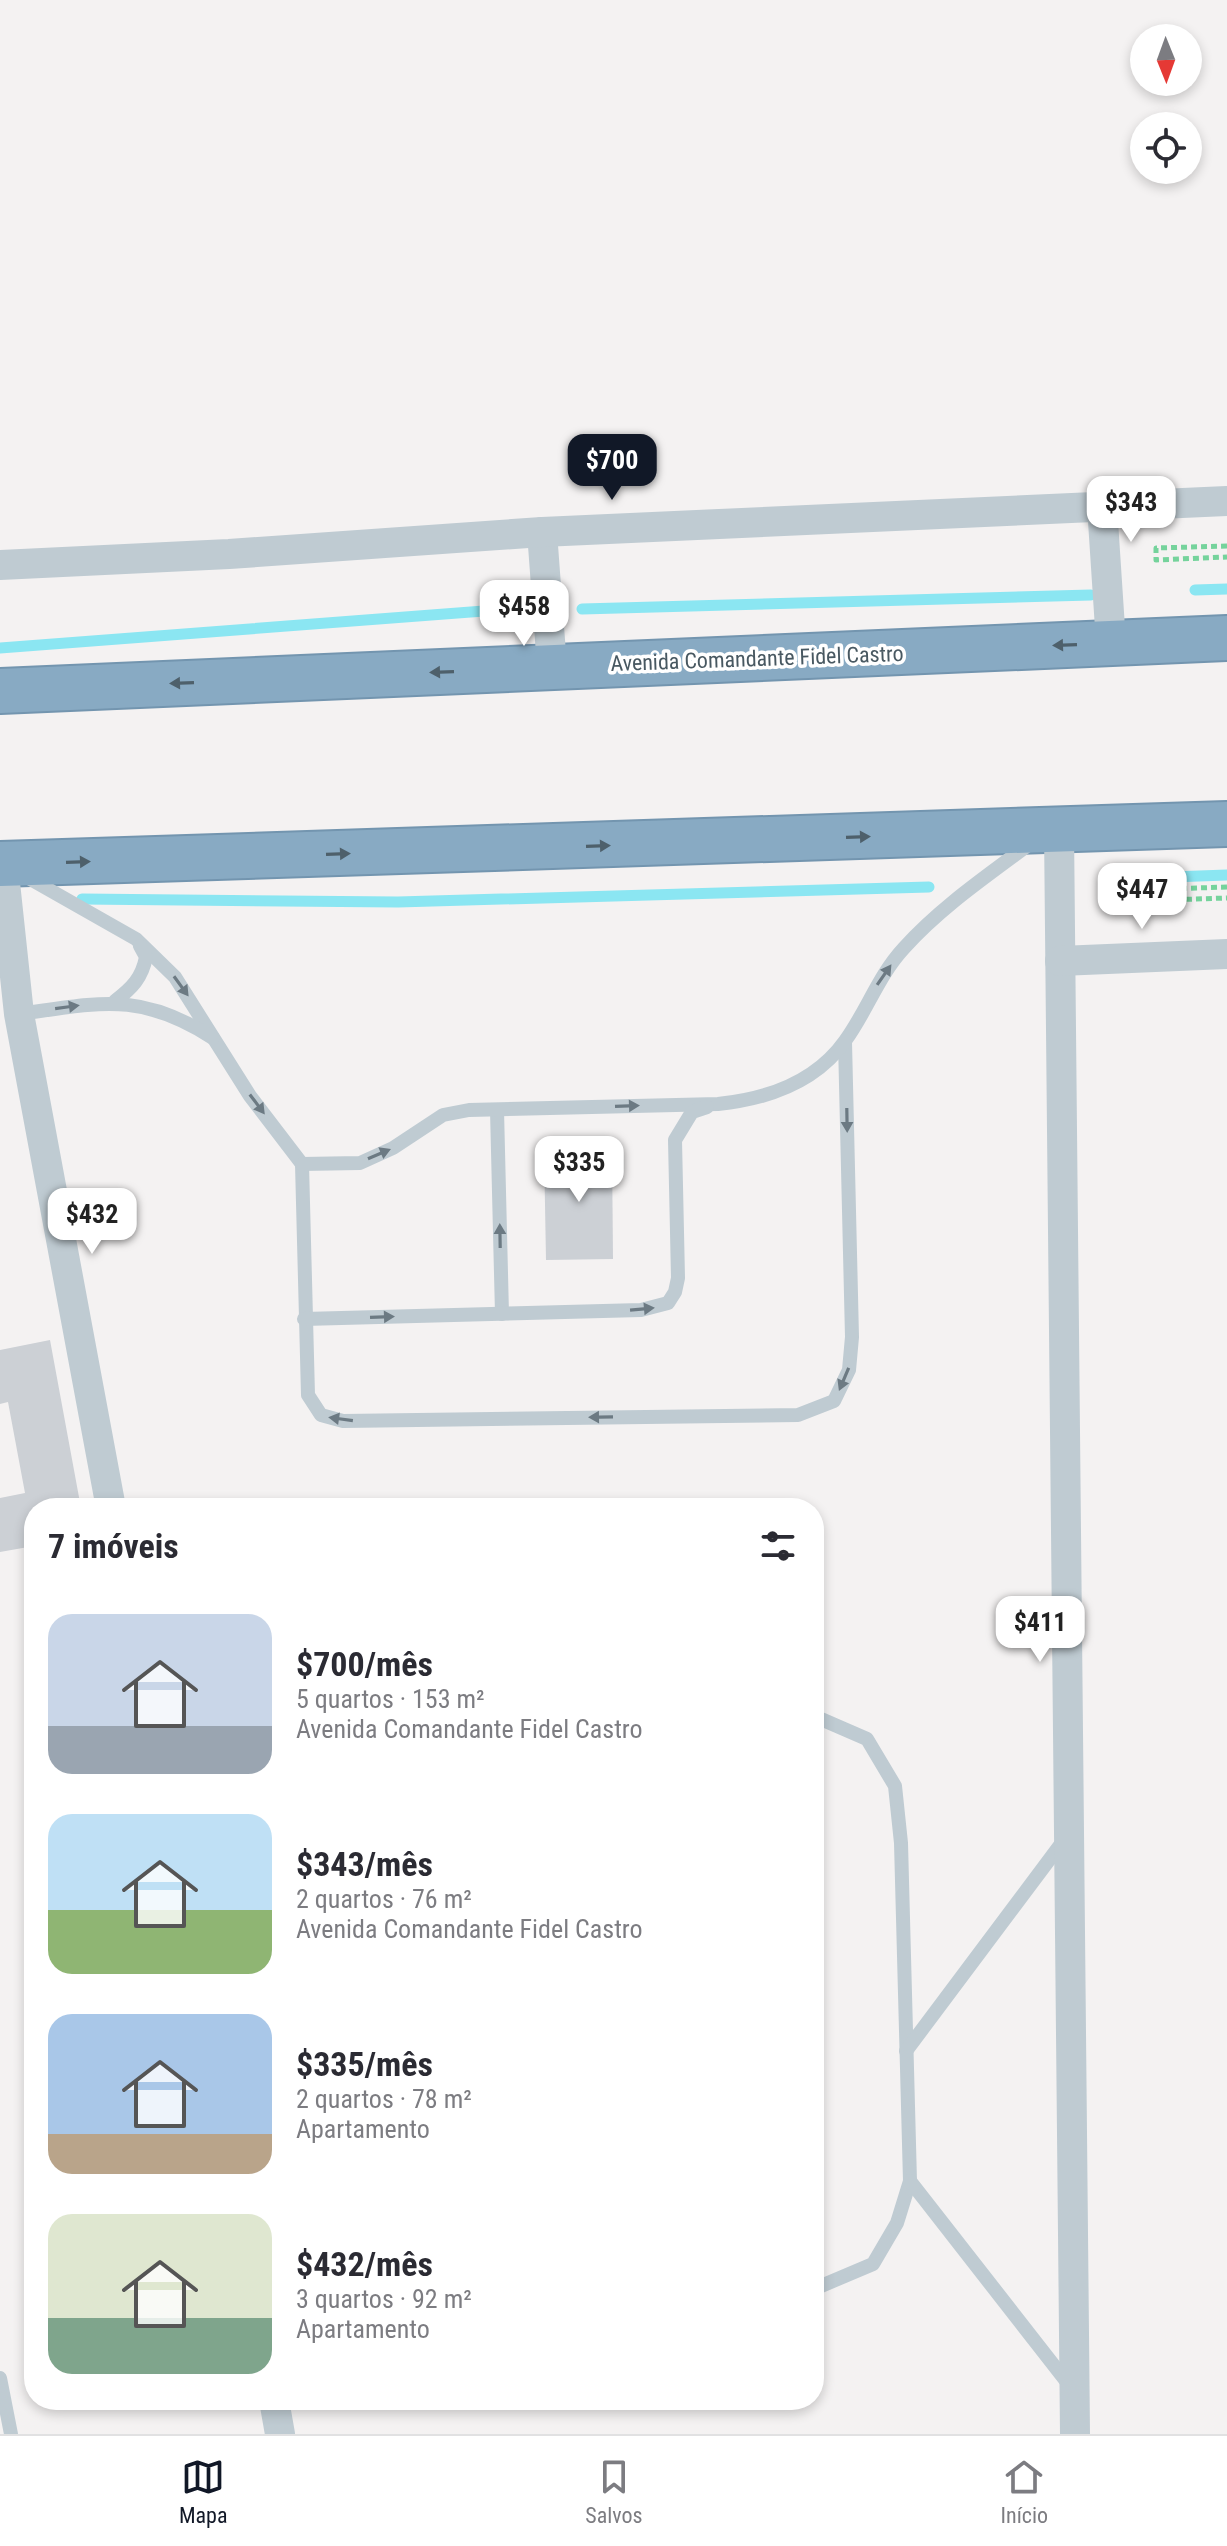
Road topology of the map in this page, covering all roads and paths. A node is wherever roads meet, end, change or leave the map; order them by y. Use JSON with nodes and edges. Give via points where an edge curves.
{"nodes":[{"id":1,"x":1227,"y":501,"type":"edge"},
{"id":2,"x":1102,"y":506,"type":"junction"},
{"id":3,"x":542,"y":532,"type":"junction"},
{"id":4,"x":1227,"y":546,"type":"edge"},
{"id":5,"x":1227,"y":557,"type":"edge"},
{"id":6,"x":0,"y":565,"type":"edge"},
{"id":7,"x":1227,"y":638,"type":"edge"},
{"id":8,"x":1111,"y":643,"type":"junction"},
{"id":9,"x":552,"y":667,"type":"junction"},
{"id":10,"x":0,"y":691,"type":"edge"},
{"id":11,"x":1227,"y":824,"type":"edge"},
{"id":12,"x":1053,"y":830,"type":"junction"},
{"id":13,"x":1,"y":864,"type":"edge"},
{"id":14,"x":1227,"y":887,"type":"edge"},
{"id":15,"x":1227,"y":898,"type":"edge"},
{"id":16,"x":136,"y":939,"type":"junction"},
{"id":17,"x":1227,"y":954,"type":"edge"},
{"id":18,"x":1060,"y":961,"type":"junction"},
{"id":19,"x":115,"y":1001,"type":"junction"},
{"id":20,"x":9,"y":1014,"type":"edge"},
{"id":21,"x":217,"y":1041,"type":"junction"},
{"id":22,"x":845,"y":1042,"type":"junction"},
{"id":23,"x":718,"y":1104,"type":"junction"},
{"id":24,"x":497,"y":1110,"type":"junction"},
{"id":25,"x":302,"y":1164,"type":"junction"},
{"id":26,"x":502,"y":1314,"type":"junction"},
{"id":27,"x":304,"y":1319,"type":"junction"},
{"id":28,"x":109,"y":1498,"type":"edge"},
{"id":29,"x":824,"y":1720,"type":"edge"},
{"id":30,"x":1069,"y":1834,"type":"junction"},
{"id":31,"x":906,"y":2051,"type":"junction"},
{"id":32,"x":910,"y":2181,"type":"junction"},
{"id":33,"x":824,"y":2285,"type":"edge"},
{"id":34,"x":0,"y":2378,"type":"edge"},
{"id":35,"x":1075,"y":2392,"type":"junction"},
{"id":36,"x":276,"y":2410,"type":"edge"},
{"id":37,"x":11,"y":2434,"type":"edge"},
{"id":38,"x":280,"y":2434,"type":"edge"},
{"id":39,"x":1075,"y":2434,"type":"edge"}],
"edges":[{"from":1,"to":2,"type":"street"},
{"from":2,"to":3,"type":"street"},
{"from":2,"to":8,"type":"street"},
{"from":3,"to":6,"type":"street"},
{"from":3,"to":9,"type":"street"},
{"from":4,"to":5,"type":"path","via":[[1156,548],[1156,560]]},
{"from":7,"to":8,"type":"highway","name":"Avenida Comandante Fidel Castro"},
{"from":8,"to":9,"type":"highway","name":"Avenida Comandante Fidel Castro","one_way":true},
{"from":9,"to":10,"type":"highway","name":"Avenida Comandante Fidel Castro","one_way":true},
{"from":11,"to":12,"type":"highway"},
{"from":13,"to":12,"type":"highway","one_way":true},
{"from":12,"to":18,"type":"street"},
{"from":22,"to":12,"type":"lane","one_way":true,"via":[[902,949],[941,911]]},
{"from":13,"to":16,"type":"lane"},
{"from":13,"to":20,"type":"street"},
{"from":14,"to":15,"type":"path","via":[[1167,889],[1167,900]]},
{"from":16,"to":19,"type":"lane","via":[[146,957],[143,971]]},
{"from":16,"to":21,"type":"lane","one_way":true,"via":[[175,977]]},
{"from":17,"to":18,"type":"street"},
{"from":18,"to":30,"type":"street"},
{"from":20,"to":19,"type":"lane","one_way":true},
{"from":19,"to":21,"type":"lane","via":[[172,1015]]},
{"from":20,"to":28,"type":"street"},
{"from":21,"to":25,"type":"lane","one_way":true,"via":[[250,1096]]},
{"from":22,"to":23,"type":"lane","via":[[785,1091]]},
{"from":22,"to":27,"type":"lane","one_way":true,"via":[[852,1337],[849,1370],[834,1401],[798,1415],[343,1421],[321,1415],[308,1395]]},
{"from":24,"to":23,"type":"lane","one_way":true},
{"from":26,"to":23,"type":"lane","one_way":true,"via":[[641,1310],[668,1303],[678,1278],[675,1140],[692,1112]]},
{"from":25,"to":24,"type":"lane","one_way":true,"via":[[360,1163],[443,1115]]},
{"from":26,"to":24,"type":"lane","one_way":true},
{"from":25,"to":27,"type":"lane"},
{"from":27,"to":26,"type":"lane","one_way":true},
{"from":29,"to":31,"type":"lane","via":[[867,1739],[895,1786]]},
{"from":30,"to":31,"type":"lane"},
{"from":30,"to":35,"type":"street"},
{"from":31,"to":32,"type":"lane"},
{"from":32,"to":33,"type":"lane","via":[[897,2223],[873,2264]]},
{"from":32,"to":35,"type":"lane"},
{"from":34,"to":37,"type":"lane"},
{"from":35,"to":39,"type":"street"},
{"from":36,"to":38,"type":"street"}]}
